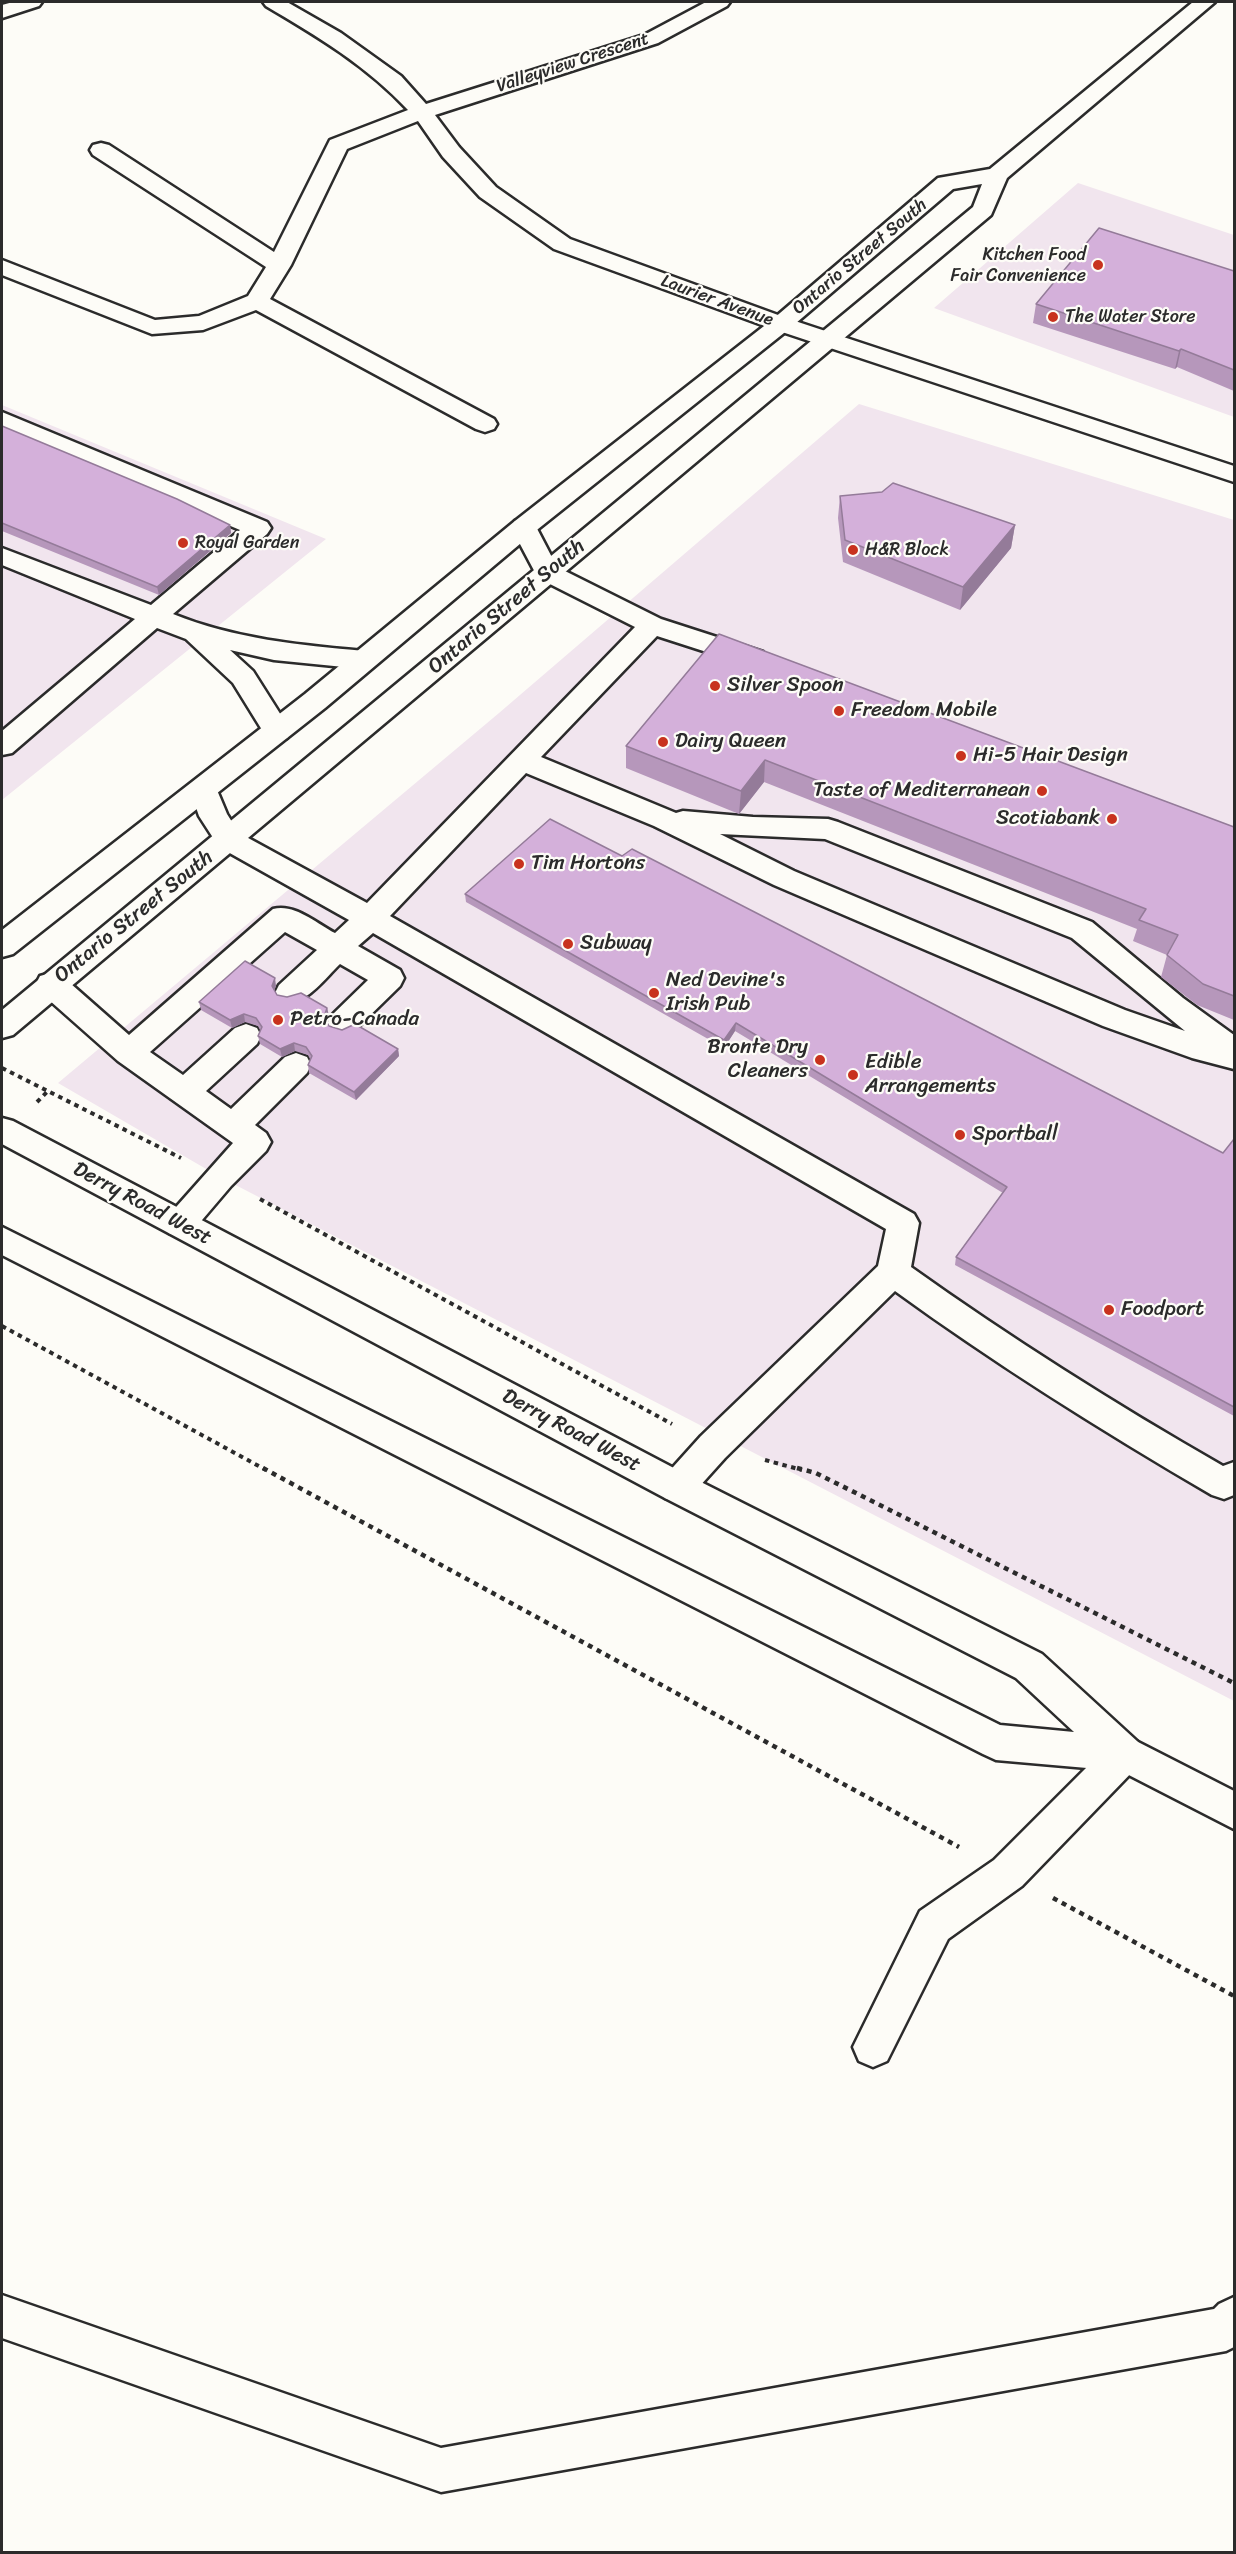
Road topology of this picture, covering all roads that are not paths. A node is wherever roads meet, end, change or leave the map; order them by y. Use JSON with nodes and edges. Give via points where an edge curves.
{"nodes":[{"id":1,"x":32,"y":2,"type":"edge"},
{"id":2,"x":273,"y":2,"type":"edge"},
{"id":3,"x":720,"y":2,"type":"edge"},
{"id":4,"x":1205,"y":2,"type":"edge"},
{"id":5,"x":2,"y":12,"type":"edge"},
{"id":6,"x":422,"y":112,"type":"junction"},
{"id":7,"x":101,"y":150,"type":"dead end"},
{"id":8,"x":997,"y":175,"type":"junction"},
{"id":9,"x":279,"y":265,"type":"junction"},
{"id":10,"x":2,"y":267,"type":"edge"},
{"id":11,"x":257,"y":301,"type":"junction"},
{"id":12,"x":781,"y":324,"type":"junction"},
{"id":13,"x":828,"y":339,"type":"junction"},
{"id":14,"x":2,"y":420,"type":"edge"},
{"id":15,"x":485,"y":424,"type":"dead end"},
{"id":16,"x":1234,"y":474,"type":"edge"},
{"id":17,"x":524,"y":527,"type":"junction"},
{"id":18,"x":2,"y":556,"type":"edge"},
{"id":19,"x":547,"y":572,"type":"junction"},
{"id":20,"x":155,"y":617,"type":"junction"},
{"id":21,"x":652,"y":625,"type":"junction"},
{"id":22,"x":195,"y":633,"type":"junction"},
{"id":23,"x":364,"y":660,"type":"junction"},
{"id":24,"x":781,"y":668,"type":"edge"},
{"id":25,"x":277,"y":731,"type":"junction"},
{"id":26,"x":2,"y":746,"type":"edge"},
{"id":27,"x":522,"y":760,"type":"junction"},
{"id":28,"x":204,"y":790,"type":"junction"},
{"id":29,"x":664,"y":819,"type":"junction"},
{"id":30,"x":229,"y":840,"type":"junction"},
{"id":31,"x":370,"y":918,"type":"junction"},
{"id":32,"x":2,"y":946,"type":"edge"},
{"id":33,"x":338,"y":949,"type":"junction"},
{"id":34,"x":51,"y":984,"type":"junction"},
{"id":35,"x":290,"y":993,"type":"dead end"},
{"id":36,"x":342,"y":1024,"type":"dead end"},
{"id":37,"x":2,"y":1027,"type":"edge"},
{"id":38,"x":246,"y":1036,"type":"dead end"},
{"id":39,"x":1234,"y":1051,"type":"edge"},
{"id":40,"x":129,"y":1053,"type":"junction"},
{"id":41,"x":1234,"y":1057,"type":"edge"},
{"id":42,"x":296,"y":1065,"type":"dead end"},
{"id":43,"x":185,"y":1092,"type":"junction"},
{"id":44,"x":233,"y":1127,"type":"junction"},
{"id":45,"x":2,"y":1130,"type":"edge"},
{"id":46,"x":180,"y":1224,"type":"junction"},
{"id":47,"x":2,"y":1240,"type":"edge"},
{"id":48,"x":893,"y":1272,"type":"junction"},
{"id":49,"x":1234,"y":1477,"type":"edge"},
{"id":50,"x":677,"y":1487,"type":"junction"},
{"id":51,"x":1125,"y":1754,"type":"junction"},
{"id":52,"x":1234,"y":1811,"type":"edge"},
{"id":53,"x":873,"y":2047,"type":"dead end"},
{"id":54,"x":2,"y":2317,"type":"edge"},
{"id":55,"x":1234,"y":2319,"type":"edge"}],
"edges":[{"from":1,"to":5,"type":"main road"},
{"from":2,"to":6,"type":"main road","name":"Laurier Avenue","via":[[334,37],[393,81]]},
{"from":3,"to":6,"type":"main road","name":"Valleyview Crescent","via":[[651,39]]},
{"from":4,"to":8,"type":"main road","name":"Ontario Street South"},
{"from":6,"to":9,"type":"main road","name":"Valleyview Crescent","via":[[338,145]]},
{"from":6,"to":12,"type":"main road","name":"Laurier Avenue","via":[[451,152],[488,192],[562,244]]},
{"from":7,"to":9,"type":"main road"},
{"from":8,"to":12,"type":"main road","name":"Ontario Street South","via":[[946,183]]},
{"from":8,"to":13,"type":"main road","name":"Ontario Street South","via":[[983,210]]},
{"from":9,"to":11,"type":"main road","name":"Valleyview Crescent"},
{"from":10,"to":11,"type":"main road","via":[[152,327],[203,323]]},
{"from":11,"to":15,"type":"main road"},
{"from":12,"to":13,"type":"main road","name":"Laurier Avenue"},
{"from":12,"to":17,"type":"main road","name":"Ontario Street South"},
{"from":13,"to":16,"type":"main road","name":"Laurier Avenue"},
{"from":13,"to":19,"type":"main road","name":"Ontario Street South"},
{"from":14,"to":20,"type":"main road","via":[[258,528]]},
{"from":17,"to":19,"type":"main road"},
{"from":17,"to":23,"type":"main road","name":"Ontario Street South"},
{"from":18,"to":20,"type":"main road"},
{"from":19,"to":21,"type":"main road"},
{"from":19,"to":30,"type":"main road","name":"Ontario Street South"},
{"from":20,"to":22,"type":"main road"},
{"from":20,"to":26,"type":"main road"},
{"from":21,"to":24,"type":"main road"},
{"from":21,"to":27,"type":"main road"},
{"from":22,"to":23,"type":"main road","via":[[274,651]]},
{"from":22,"to":25,"type":"main road","via":[[243,677]]},
{"from":23,"to":25,"type":"main road","name":"Ontario Street South"},
{"from":25,"to":28,"type":"main road","name":"Ontario Street South"},
{"from":27,"to":29,"type":"main road"},
{"from":27,"to":31,"type":"main road"},
{"from":28,"to":30,"type":"main road","via":[[213,816]]},
{"from":28,"to":32,"type":"main road","name":"Ontario Street South"},
{"from":29,"to":39,"type":"main road","via":[[828,829],[1082,930],[1172,1006]]},
{"from":29,"to":41,"type":"main road","via":[[784,878],[1114,1018]]},
{"from":30,"to":31,"type":"main road"},
{"from":30,"to":34,"type":"main road","name":"Ontario Street South"},
{"from":31,"to":33,"type":"main road"},
{"from":31,"to":48,"type":"main road","via":[[903,1223]]},
{"from":33,"to":35,"type":"main road"},
{"from":33,"to":36,"type":"main road","via":[[389,978]]},
{"from":33,"to":40,"type":"main road","via":[[283,917]]},
{"from":34,"to":37,"type":"main road","name":"Ontario Street South"},
{"from":34,"to":40,"type":"main road"},
{"from":38,"to":43,"type":"main road"},
{"from":40,"to":43,"type":"main road"},
{"from":42,"to":44,"type":"main road"},
{"from":43,"to":44,"type":"main road"},
{"from":44,"to":46,"type":"main road","via":[[255,1143],[219,1176]]},
{"from":45,"to":46,"type":"main road","name":"Derry Road West"},
{"from":46,"to":50,"type":"main road","name":"Derry Road West"},
{"from":47,"to":51,"type":"main road","name":"Derry Road West","via":[[996,1742]]},
{"from":48,"to":49,"type":"main road","via":[[988,1341],[1111,1419],[1224,1484]]},
{"from":48,"to":50,"type":"main road","via":[[712,1447]]},
{"from":50,"to":51,"type":"main road","name":"Derry Road West","via":[[1029,1666]]},
{"from":51,"to":52,"type":"main road","name":"Derry Road West"},
{"from":51,"to":53,"type":"main road","via":[[1008,1873],[934,1925]]},
{"from":54,"to":55,"type":"main road","via":[[441,2470],[1226,2329]]}]}
